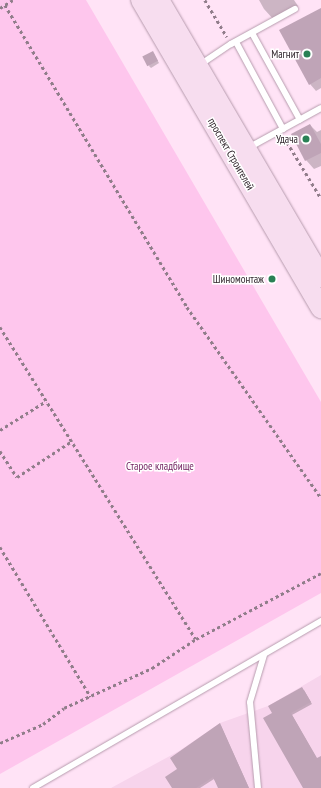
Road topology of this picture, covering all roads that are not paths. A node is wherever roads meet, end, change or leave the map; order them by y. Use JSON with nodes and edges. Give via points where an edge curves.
{"nodes":[{"id":1,"x":141,"y":0,"type":"edge"},
{"id":2,"x":159,"y":0,"type":"edge"},
{"id":3,"x":295,"y":9,"type":"dead end"},
{"id":4,"x":252,"y":33,"type":"junction"},
{"id":5,"x":236,"y":42,"type":"junction"},
{"id":6,"x":198,"y":66,"type":"junction"},
{"id":7,"x":321,"y":108,"type":"edge"},
{"id":8,"x":300,"y":120,"type":"junction"},
{"id":9,"x":284,"y":129,"type":"junction"},
{"id":10,"x":246,"y":149,"type":"junction"},
{"id":11,"x":321,"y":277,"type":"edge"},
{"id":12,"x":321,"y":308,"type":"edge"},
{"id":13,"x":321,"y":621,"type":"edge"},
{"id":14,"x":264,"y":655,"type":"junction"},
{"id":15,"x":33,"y":788,"type":"edge"},
{"id":16,"x":258,"y":788,"type":"edge"}],
"edges":[{"from":1,"to":12,"type":"main road","name":"проспект Строителей"},
{"from":2,"to":6,"type":"main road","name":"проспект Строителей"},
{"from":3,"to":4,"type":"lane"},
{"from":4,"to":5,"type":"lane"},
{"from":4,"to":8,"type":"lane"},
{"from":5,"to":6,"type":"lane"},
{"from":5,"to":9,"type":"lane"},
{"from":6,"to":10,"type":"main road","name":"проспект Строителей"},
{"from":7,"to":8,"type":"lane"},
{"from":8,"to":9,"type":"lane"},
{"from":9,"to":10,"type":"lane"},
{"from":10,"to":11,"type":"main road","name":"проспект Строителей"},
{"from":13,"to":14,"type":"lane"},
{"from":14,"to":15,"type":"lane"},
{"from":14,"to":16,"type":"lane","via":[[250,702]]}]}
